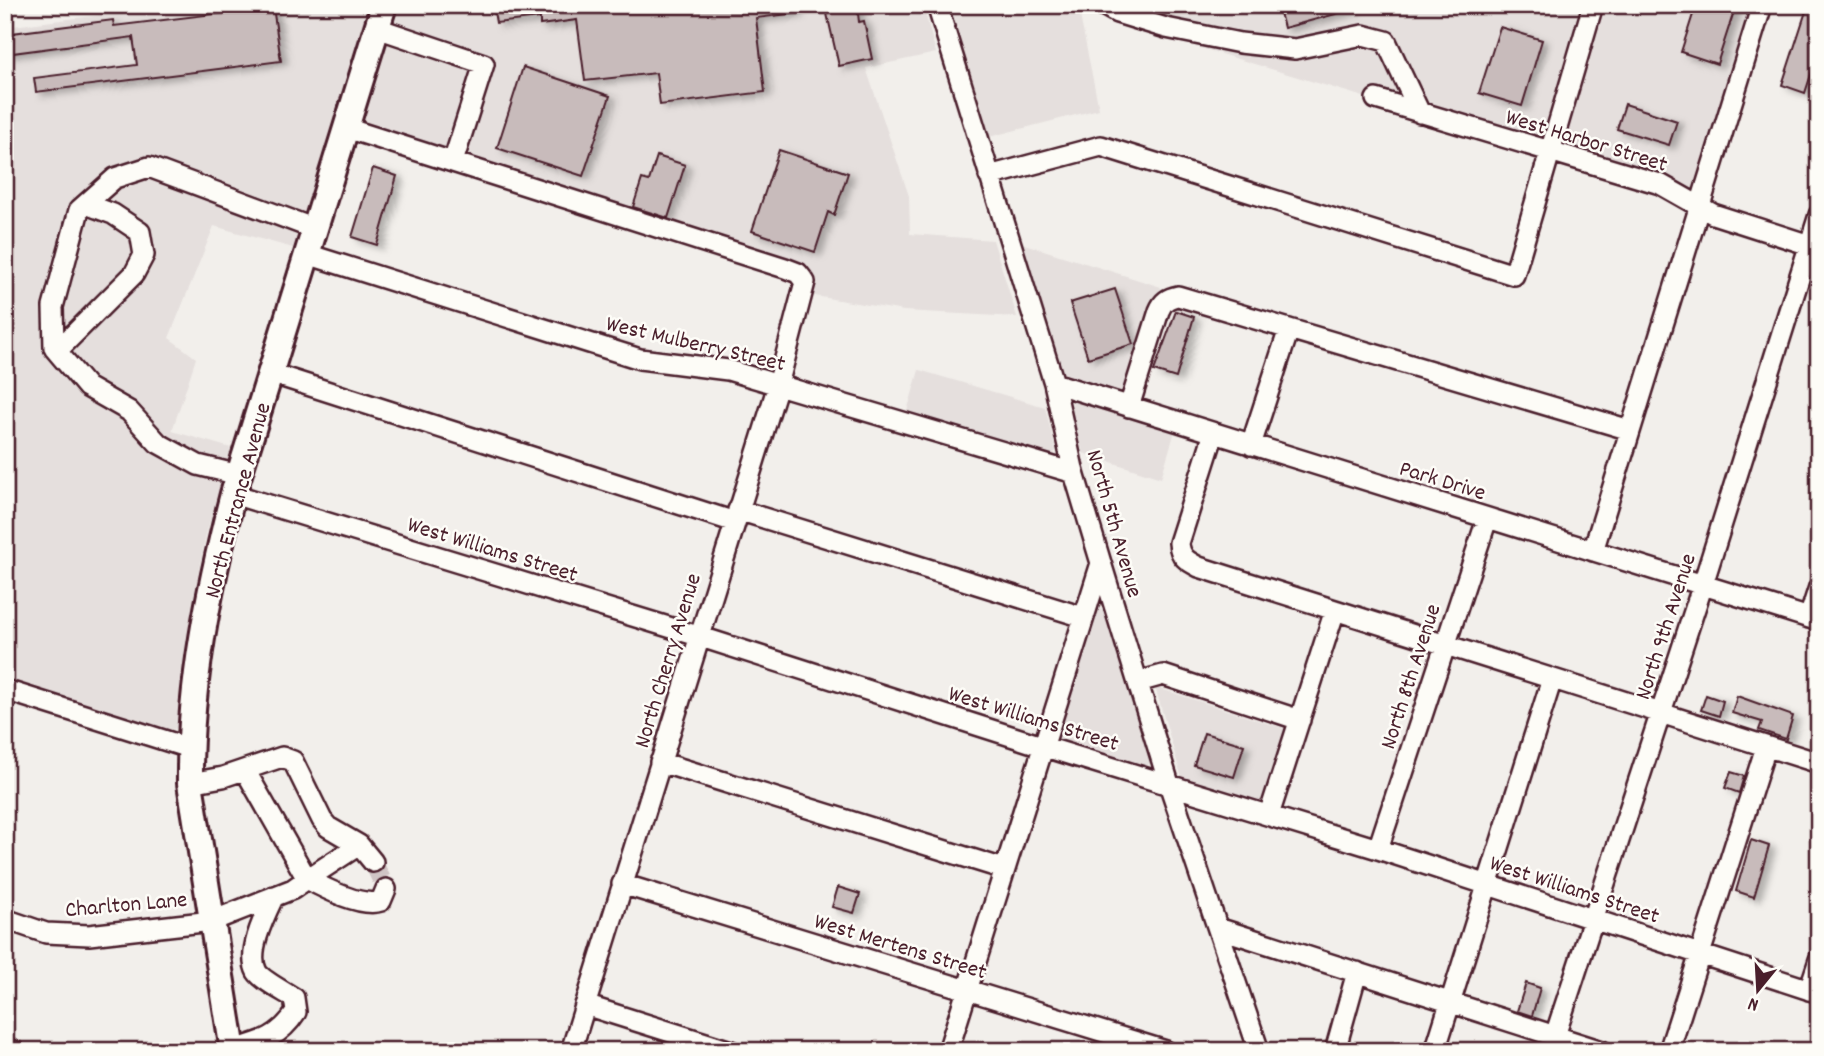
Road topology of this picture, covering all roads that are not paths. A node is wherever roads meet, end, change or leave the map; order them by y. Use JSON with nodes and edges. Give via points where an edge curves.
{"nodes":[{"id":1,"x":937,"y":5,"type":"edge"},
{"id":2,"x":1103,"y":5,"type":"edge"},
{"id":3,"x":1593,"y":5,"type":"edge"},
{"id":4,"x":1762,"y":5,"type":"edge"},
{"id":5,"x":381,"y":16,"type":"edge"},
{"id":6,"x":1376,"y":99,"type":"dead end"},
{"id":7,"x":1420,"y":113,"type":"junction"},
{"id":8,"x":346,"y":128,"type":"junction"},
{"id":9,"x":1550,"y":152,"type":"junction"},
{"id":10,"x":453,"y":162,"type":"junction"},
{"id":11,"x":989,"y":176,"type":"junction"},
{"id":12,"x":86,"y":204,"type":"junction"},
{"id":13,"x":1699,"y":207,"type":"junction"},
{"id":14,"x":1819,"y":215,"type":"edge"},
{"id":15,"x":315,"y":229,"type":"junction"},
{"id":16,"x":1814,"y":246,"type":"edge"},
{"id":17,"x":307,"y":254,"type":"junction"},
{"id":18,"x":1289,"y":329,"type":"junction"},
{"id":19,"x":58,"y":351,"type":"junction"},
{"id":20,"x":270,"y":373,"type":"junction"},
{"id":21,"x":1054,"y":383,"type":"junction"},
{"id":22,"x":778,"y":386,"type":"junction"},
{"id":23,"x":1129,"y":407,"type":"junction"},
{"id":24,"x":1630,"y":430,"type":"junction"},
{"id":25,"x":1214,"y":433,"type":"junction"},
{"id":26,"x":1251,"y":445,"type":"junction"},
{"id":27,"x":1074,"y":473,"type":"junction"},
{"id":28,"x":236,"y":484,"type":"junction"},
{"id":29,"x":736,"y":516,"type":"junction"},
{"id":30,"x":1487,"y":519,"type":"junction"},
{"id":31,"x":1593,"y":551,"type":"junction"},
{"id":32,"x":1101,"y":563,"type":"junction"},
{"id":33,"x":1703,"y":584,"type":"junction"},
{"id":34,"x":1819,"y":587,"type":"edge"},
{"id":35,"x":1335,"y":610,"type":"junction"},
{"id":36,"x":1083,"y":617,"type":"junction"},
{"id":37,"x":1814,"y":620,"type":"edge"},
{"id":38,"x":698,"y":636,"type":"junction"},
{"id":39,"x":1445,"y":645,"type":"junction"},
{"id":40,"x":1552,"y":679,"type":"junction"},
{"id":41,"x":1138,"y":682,"type":"junction"},
{"id":42,"x":5,"y":690,"type":"edge"},
{"id":43,"x":1661,"y":713,"type":"junction"},
{"id":44,"x":1300,"y":720,"type":"junction"},
{"id":45,"x":1042,"y":746,"type":"junction"},
{"id":46,"x":1766,"y":747,"type":"junction"},
{"id":47,"x":189,"y":748,"type":"junction"},
{"id":48,"x":660,"y":762,"type":"junction"},
{"id":49,"x":1819,"y":763,"type":"edge"},
{"id":50,"x":245,"y":770,"type":"junction"},
{"id":51,"x":190,"y":783,"type":"junction"},
{"id":52,"x":1169,"y":784,"type":"junction"},
{"id":53,"x":1269,"y":815,"type":"junction"},
{"id":54,"x":359,"y":845,"type":"junction"},
{"id":55,"x":1378,"y":849,"type":"junction"},
{"id":56,"x":373,"y":862,"type":"tunnel mouth"},
{"id":57,"x":1004,"y":869,"type":"junction"},
{"id":58,"x":307,"y":878,"type":"junction"},
{"id":59,"x":622,"y":884,"type":"junction"},
{"id":60,"x":1488,"y":885,"type":"junction"},
{"id":61,"x":386,"y":889,"type":"dead end"},
{"id":62,"x":274,"y":896,"type":"junction"},
{"id":63,"x":5,"y":919,"type":"edge"},
{"id":64,"x":1594,"y":920,"type":"junction"},
{"id":65,"x":212,"y":921,"type":"junction"},
{"id":66,"x":1218,"y":928,"type":"junction"},
{"id":67,"x":1699,"y":954,"type":"junction"},
{"id":68,"x":1819,"y":960,"type":"edge"},
{"id":69,"x":1357,"y":972,"type":"junction"},
{"id":70,"x":966,"y":990,"type":"junction"},
{"id":71,"x":1814,"y":991,"type":"edge"},
{"id":72,"x":1451,"y":1002,"type":"junction"},
{"id":73,"x":585,"y":1005,"type":"junction"},
{"id":74,"x":1553,"y":1043,"type":"edge"},
{"id":75,"x":5,"y":1048,"type":"edge"},
{"id":76,"x":233,"y":1050,"type":"edge"},
{"id":77,"x":14,"y":1051,"type":"edge"},
{"id":78,"x":570,"y":1051,"type":"edge"},
{"id":79,"x":732,"y":1051,"type":"edge"},
{"id":80,"x":948,"y":1051,"type":"edge"},
{"id":81,"x":1166,"y":1051,"type":"edge"},
{"id":82,"x":1259,"y":1051,"type":"edge"},
{"id":83,"x":1335,"y":1051,"type":"edge"},
{"id":84,"x":1435,"y":1051,"type":"edge"},
{"id":85,"x":1602,"y":1051,"type":"edge"},
{"id":86,"x":1669,"y":1051,"type":"edge"}],
"edges":[{"from":1,"to":11,"type":"street","name":"North 5th Avenue"},
{"from":2,"to":7,"type":"street","via":[[1166,28],[1240,43],[1295,49],[1363,35],[1386,41]]},
{"from":3,"to":9,"type":"street"},
{"from":4,"to":13,"type":"street"},
{"from":5,"to":8,"type":"main road","name":"North Entrance Avenue"},
{"from":5,"to":10,"type":"street","via":[[484,64]]},
{"from":6,"to":7,"type":"street","name":"West Harbor Street"},
{"from":7,"to":9,"type":"street","name":"West Harbor Street"},
{"from":8,"to":10,"type":"street"},
{"from":8,"to":15,"type":"main road","name":"North Entrance Avenue"},
{"from":9,"to":11,"type":"street","via":[[1514,275],[1101,146]]},
{"from":9,"to":13,"type":"street","name":"West Harbor Street","via":[[1660,184]]},
{"from":10,"to":22,"type":"street","name":"North Cherry Avenue","via":[[798,273],[805,282]]},
{"from":11,"to":21,"type":"street","name":"North 5th Avenue"},
{"from":12,"to":15,"type":"street","via":[[115,177],[149,167]]},
{"from":12,"to":19,"type":"street","via":[[79,210],[53,307],[54,348]]},
{"from":12,"to":19,"type":"street","via":[[113,214],[140,232],[144,255],[134,274]]},
{"from":13,"to":16,"type":"street","name":"West Harbor Street"},
{"from":13,"to":24,"type":"street"},
{"from":14,"to":16,"type":"street","name":"North 9th Avenue"},
{"from":15,"to":17,"type":"main road","name":"North Entrance Avenue"},
{"from":16,"to":33,"type":"street","name":"North 9th Avenue"},
{"from":17,"to":20,"type":"main road","name":"North Entrance Avenue"},
{"from":17,"to":22,"type":"street","name":"West Mulberry Street","via":[[640,359],[728,370]]},
{"from":18,"to":23,"type":"street","via":[[1178,296],[1169,298],[1159,311]]},
{"from":18,"to":24,"type":"street"},
{"from":18,"to":26,"type":"street"},
{"from":19,"to":28,"type":"street","name":"West Williams Street","via":[[87,387],[129,411],[158,443]]},
{"from":20,"to":28,"type":"main road","name":"North Entrance Avenue"},
{"from":20,"to":29,"type":"street"},
{"from":21,"to":23,"type":"street","name":"Park Drive"},
{"from":21,"to":27,"type":"street","name":"North 5th Avenue"},
{"from":22,"to":27,"type":"street","name":"West Mulberry Street"},
{"from":22,"to":29,"type":"street","name":"North Cherry Avenue"},
{"from":23,"to":25,"type":"street","name":"Park Drive"},
{"from":24,"to":31,"type":"street"},
{"from":25,"to":26,"type":"street","name":"Park Drive"},
{"from":25,"to":35,"type":"street","via":[[1180,543],[1186,560]]},
{"from":26,"to":30,"type":"street","name":"Park Drive"},
{"from":27,"to":32,"type":"street","name":"North 5th Avenue"},
{"from":28,"to":38,"type":"street","name":"West Williams Street"},
{"from":28,"to":47,"type":"main road","name":"North Entrance Avenue","via":[[214,568]]},
{"from":29,"to":36,"type":"street"},
{"from":29,"to":38,"type":"street","name":"North Cherry Avenue"},
{"from":30,"to":31,"type":"street","name":"Park Drive"},
{"from":30,"to":39,"type":"street","name":"North 8th Avenue"},
{"from":31,"to":33,"type":"street","name":"Park Drive"},
{"from":32,"to":36,"type":"street"},
{"from":32,"to":41,"type":"street","name":"North 5th Avenue"},
{"from":33,"to":37,"type":"street","name":"Park Drive"},
{"from":33,"to":43,"type":"street","name":"North 9th Avenue"},
{"from":34,"to":37,"type":"street"},
{"from":35,"to":39,"type":"street"},
{"from":35,"to":44,"type":"street"},
{"from":36,"to":45,"type":"street"},
{"from":38,"to":45,"type":"street","name":"West Williams Street"},
{"from":38,"to":48,"type":"street","name":"North Cherry Avenue"},
{"from":39,"to":40,"type":"street"},
{"from":39,"to":55,"type":"street","name":"North 8th Avenue"},
{"from":40,"to":43,"type":"street"},
{"from":40,"to":60,"type":"street"},
{"from":41,"to":44,"type":"street","via":[[1163,675]]},
{"from":41,"to":52,"type":"street","name":"North 5th Avenue"},
{"from":42,"to":47,"type":"street"},
{"from":43,"to":46,"type":"street"},
{"from":43,"to":64,"type":"street","name":"North 9th Avenue"},
{"from":44,"to":53,"type":"street"},
{"from":45,"to":52,"type":"street","name":"West Williams Street"},
{"from":45,"to":57,"type":"street"},
{"from":46,"to":49,"type":"street"},
{"from":46,"to":67,"type":"street"},
{"from":47,"to":51,"type":"main road","name":"North Entrance Avenue"},
{"from":48,"to":57,"type":"street"},
{"from":48,"to":59,"type":"street","name":"North Cherry Avenue"},
{"from":50,"to":51,"type":"street"},
{"from":50,"to":54,"type":"street","via":[[289,758],[322,820]]},
{"from":50,"to":58,"type":"street"},
{"from":51,"to":65,"type":"main road","name":"North Entrance Avenue"},
{"from":52,"to":53,"type":"street","name":"West Williams Street"},
{"from":52,"to":66,"type":"street","name":"North 5th Avenue"},
{"from":53,"to":55,"type":"street","name":"West Williams Street"},
{"from":54,"to":56,"type":"street"},
{"from":54,"to":58,"type":"street","name":"Charlton Lane"},
{"from":55,"to":60,"type":"street","name":"West Williams Street"},
{"from":57,"to":70,"type":"street"},
{"from":58,"to":61,"type":"street","via":[[332,892],[372,904],[381,901]]},
{"from":58,"to":62,"type":"street","name":"Charlton Lane"},
{"from":59,"to":70,"type":"street","name":"West Mertens Street"},
{"from":59,"to":73,"type":"street","name":"North Cherry Avenue"},
{"from":60,"to":64,"type":"street","name":"West Williams Street"},
{"from":60,"to":72,"type":"street"},
{"from":62,"to":65,"type":"street","name":"Charlton Lane"},
{"from":62,"to":76,"type":"street","via":[[253,958],[258,974],[294,998],[296,1012],[286,1027],[264,1041]]},
{"from":63,"to":65,"type":"street","name":"Charlton Lane","via":[[46,933],[89,935]]},
{"from":64,"to":67,"type":"street","name":"West Williams Street"},
{"from":64,"to":74,"type":"street","name":"North 9th Avenue"},
{"from":65,"to":76,"type":"main road","name":"North Entrance Avenue"},
{"from":66,"to":69,"type":"street"},
{"from":66,"to":82,"type":"street","name":"North 5th Avenue"},
{"from":67,"to":71,"type":"street","name":"West Williams Street"},
{"from":67,"to":86,"type":"street"},
{"from":68,"to":71,"type":"street"},
{"from":69,"to":72,"type":"street"},
{"from":69,"to":83,"type":"street"},
{"from":70,"to":80,"type":"street"},
{"from":70,"to":81,"type":"street","name":"West Mertens Street"},
{"from":72,"to":74,"type":"street"},
{"from":72,"to":84,"type":"street"},
{"from":73,"to":78,"type":"street","name":"North Cherry Avenue"},
{"from":73,"to":79,"type":"street"},
{"from":74,"to":85,"type":"street"},
{"from":75,"to":77,"type":"street"}]}
